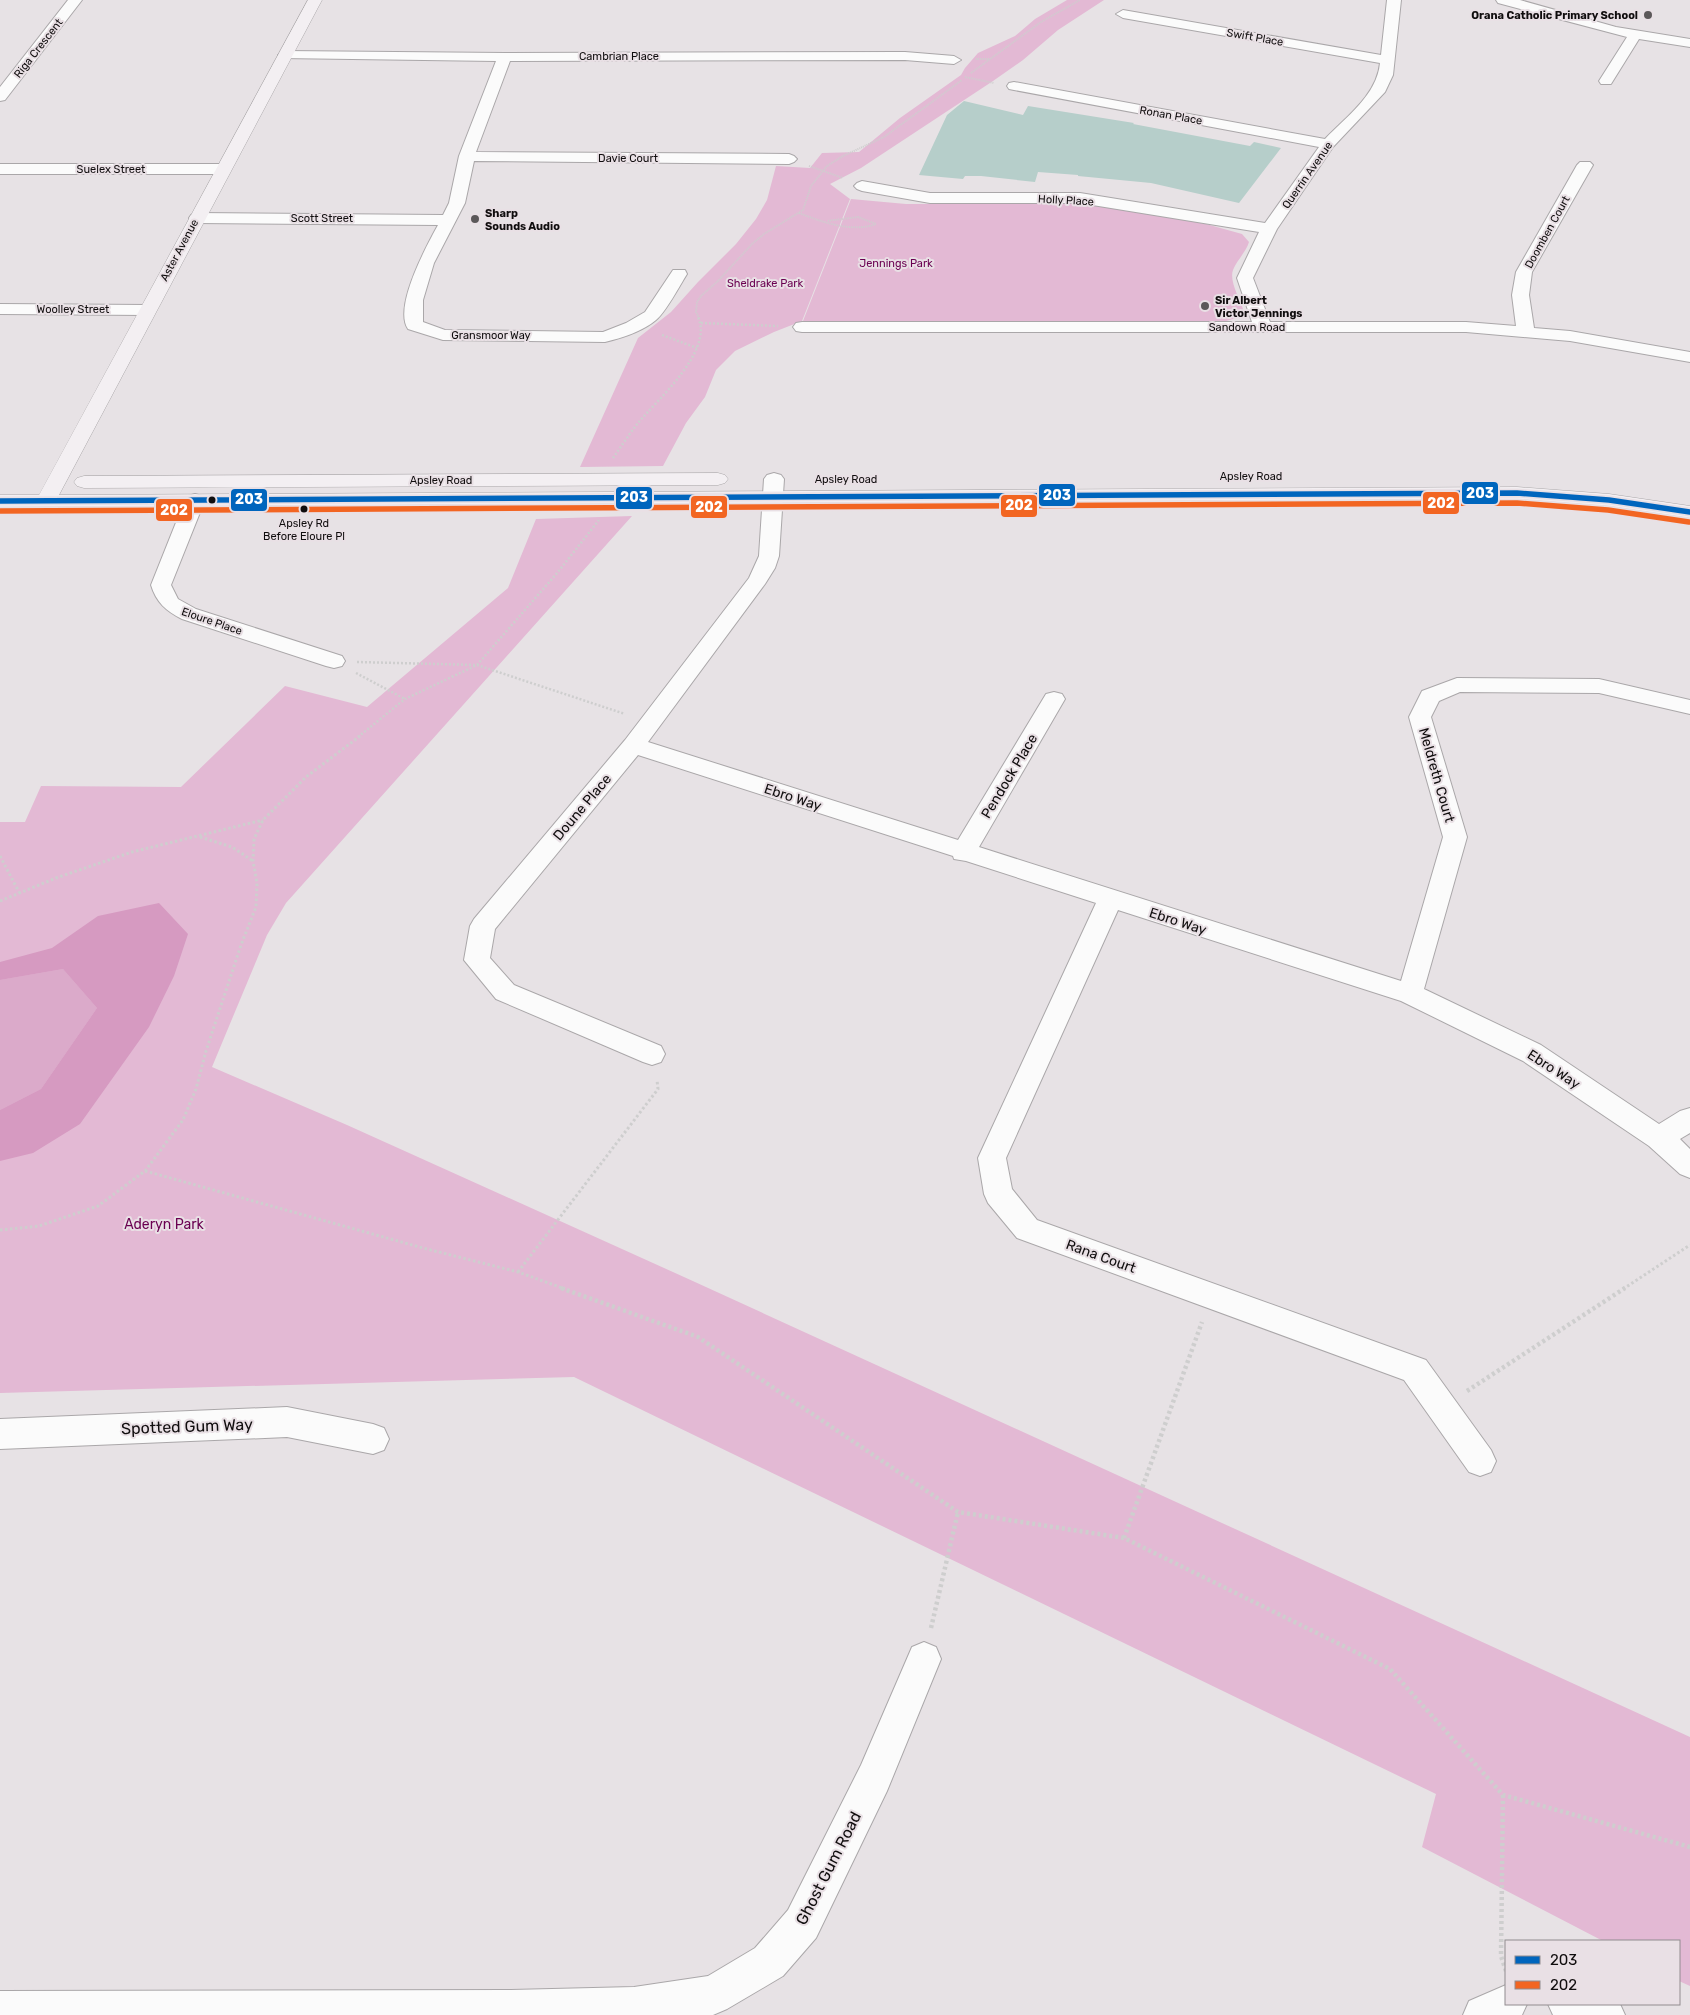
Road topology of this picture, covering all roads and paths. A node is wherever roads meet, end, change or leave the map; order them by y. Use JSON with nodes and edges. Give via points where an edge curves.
{"nodes":[{"id":1,"x":75,"y":0,"type":"edge"},
{"id":2,"x":315,"y":0,"type":"edge"},
{"id":3,"x":1080,"y":0,"type":"edge"},
{"id":4,"x":1394,"y":0,"type":"edge"},
{"id":5,"x":1503,"y":0,"type":"edge"},
{"id":6,"x":1123,"y":14,"type":"dead end"},
{"id":7,"x":1634,"y":36,"type":"junction"},
{"id":8,"x":1690,"y":43,"type":"edge"},
{"id":9,"x":285,"y":55,"type":"junction"},
{"id":10,"x":505,"y":57,"type":"junction"},
{"id":11,"x":954,"y":60,"type":"dead end"},
{"id":12,"x":1387,"y":60,"type":"junction"},
{"id":13,"x":965,"y":78,"type":"junction"},
{"id":14,"x":1606,"y":81,"type":"dead end"},
{"id":15,"x":1014,"y":86,"type":"joint"},
{"id":16,"x":0,"y":97,"type":"edge"},
{"id":17,"x":1328,"y":144,"type":"junction"},
{"id":18,"x":467,"y":156,"type":"junction"},
{"id":19,"x":789,"y":159,"type":"joint"},
{"id":20,"x":1585,"y":165,"type":"dead end"},
{"id":21,"x":0,"y":169,"type":"edge"},
{"id":22,"x":223,"y":169,"type":"junction"},
{"id":23,"x":823,"y":171,"type":"junction"},
{"id":24,"x":862,"y":186,"type":"joint"},
{"id":25,"x":799,"y":213,"type":"junction"},
{"id":26,"x":197,"y":218,"type":"junction"},
{"id":27,"x":448,"y":220,"type":"junction"},
{"id":28,"x":827,"y":221,"type":"junction"},
{"id":29,"x":1269,"y":230,"type":"junction"},
{"id":30,"x":679,"y":274,"type":"dead end"},
{"id":31,"x":0,"y":309,"type":"edge"},
{"id":32,"x":147,"y":310,"type":"junction"},
{"id":33,"x":701,"y":322,"type":"junction"},
{"id":34,"x":802,"y":327,"type":"joint"},
{"id":35,"x":1263,"y":327,"type":"junction"},
{"id":36,"x":1526,"y":331,"type":"junction"},
{"id":37,"x":1690,"y":357,"type":"edge"},
{"id":38,"x":612,"y":460,"type":"dead end"},
{"id":39,"x":55,"y":482,"type":"junction"},
{"id":40,"x":0,"y":483,"type":"edge"},
{"id":41,"x":773,"y":488,"type":"junction"},
{"id":42,"x":1690,"y":494,"type":"edge"},
{"id":43,"x":46,"y":500,"type":"junction"},
{"id":44,"x":195,"y":500,"type":"junction"},
{"id":45,"x":0,"y":501,"type":"edge"},
{"id":46,"x":1690,"y":512,"type":"edge"},
{"id":47,"x":601,"y":513,"type":"dead end"},
{"id":48,"x":334,"y":661,"type":"junction"},
{"id":49,"x":477,"y":665,"type":"junction"},
{"id":50,"x":404,"y":699,"type":"junction"},
{"id":51,"x":1054,"y":699,"type":"dead end"},
{"id":52,"x":1690,"y":707,"type":"edge"},
{"id":53,"x":650,"y":722,"type":"junction"},
{"id":54,"x":633,"y":745,"type":"junction"},
{"id":55,"x":263,"y":820,"type":"junction"},
{"id":56,"x":200,"y":836,"type":"junction"},
{"id":57,"x":963,"y":853,"type":"junction"},
{"id":58,"x":0,"y":856,"type":"edge"},
{"id":59,"x":253,"y":861,"type":"junction"},
{"id":60,"x":19,"y":892,"type":"junction"},
{"id":61,"x":1110,"y":899,"type":"junction"},
{"id":62,"x":0,"y":900,"type":"edge"},
{"id":63,"x":1410,"y":994,"type":"junction"},
{"id":64,"x":652,"y":1054,"type":"joint"},
{"id":65,"x":1690,"y":1119,"type":"edge"},
{"id":66,"x":1659,"y":1138,"type":"junction"},
{"id":67,"x":1690,"y":1166,"type":"edge"},
{"id":68,"x":144,"y":1171,"type":"junction"},
{"id":69,"x":0,"y":1230,"type":"edge"},
{"id":70,"x":1690,"y":1245,"type":"edge"},
{"id":71,"x":518,"y":1272,"type":"junction"},
{"id":72,"x":1212,"y":1296,"type":"junction"},
{"id":73,"x":1442,"y":1407,"type":"junction"},
{"id":74,"x":0,"y":1434,"type":"edge"},
{"id":75,"x":373,"y":1439,"type":"dead end"},
{"id":76,"x":1480,"y":1460,"type":"dead end"},
{"id":77,"x":958,"y":1512,"type":"junction"},
{"id":78,"x":1124,"y":1538,"type":"junction"},
{"id":79,"x":924,"y":1659,"type":"joint"},
{"id":80,"x":1503,"y":1795,"type":"junction"},
{"id":81,"x":1690,"y":1848,"type":"edge"},
{"id":82,"x":1505,"y":1970,"type":"edge"},
{"id":83,"x":1505,"y":2005,"type":"edge"},
{"id":84,"x":1571,"y":2005,"type":"edge"},
{"id":85,"x":0,"y":2011,"type":"edge"},
{"id":86,"x":511,"y":2012,"type":"edge"},
{"id":87,"x":1484,"y":2015,"type":"edge"},
{"id":88,"x":1605,"y":2015,"type":"edge"}],
"edges":[{"from":1,"to":16,"type":"street","name":"Riga Crescent"},
{"from":2,"to":9,"type":"main road","name":"Aster Avenue"},
{"from":3,"to":13,"type":"path","via":[[1041,22]]},
{"from":4,"to":12,"type":"street","name":"Querrin Avenue"},
{"from":5,"to":7,"type":"street"},
{"from":6,"to":12,"type":"street","name":"Swift Place"},
{"from":7,"to":8,"type":"street"},
{"from":7,"to":14,"type":"street"},
{"from":9,"to":10,"type":"street","name":"Cambrian Place"},
{"from":9,"to":22,"type":"main road","name":"Aster Avenue"},
{"from":10,"to":11,"type":"street","name":"Cambrian Place","via":[[905,56]]},
{"from":10,"to":18,"type":"street","name":"Gransmoor Way"},
{"from":12,"to":17,"type":"street","name":"Querrin Avenue","via":[[1386,75],[1378,92]]},
{"from":13,"to":15,"type":"path"},
{"from":13,"to":23,"type":"path","via":[[884,137],[843,156]]},
{"from":15,"to":17,"type":"street","name":"Ronan Place"},
{"from":17,"to":29,"type":"street","name":"Querrin Avenue"},
{"from":18,"to":19,"type":"street","name":"Davie Court"},
{"from":18,"to":27,"type":"street","name":"Gransmoor Way","via":[[457,202]]},
{"from":19,"to":23,"type":"path"},
{"from":20,"to":36,"type":"street","name":"Doomben Court","via":[[1524,272],[1520,304]]},
{"from":21,"to":22,"type":"street","name":"Suelex Street"},
{"from":22,"to":26,"type":"main road","name":"Aster Avenue"},
{"from":23,"to":24,"type":"path"},
{"from":23,"to":25,"type":"path","via":[[810,186],[806,203]]},
{"from":24,"to":29,"type":"street","name":"Holly Place","via":[[930,198],[1080,198]]},
{"from":25,"to":28,"type":"path"},
{"from":25,"to":33,"type":"path","via":[[752,244],[701,296],[696,312]]},
{"from":26,"to":27,"type":"street","name":"Scott Street"},
{"from":26,"to":32,"type":"main road","name":"Aster Avenue"},
{"from":27,"to":30,"type":"street","name":"Gransmoor Way","via":[[426,263],[414,300],[414,325],[443,335],[605,337],[651,316]]},
{"from":28,"to":28,"type":"path","via":[[859,228],[876,224],[854,216]]},
{"from":29,"to":35,"type":"street","name":"Querrin Avenue","via":[[1244,278]]},
{"from":31,"to":32,"type":"street","name":"Woolley Street"},
{"from":32,"to":39,"type":"main road","name":"Aster Avenue"},
{"from":33,"to":34,"type":"path"},
{"from":33,"to":38,"type":"path","via":[[701,338],[690,360]]},
{"from":34,"to":35,"type":"street","name":"Sandown Road"},
{"from":35,"to":36,"type":"street","name":"Sandown Road","via":[[1466,327]]},
{"from":36,"to":37,"type":"street","name":"Sandown Road"},
{"from":39,"to":40,"type":"main road","name":"Apsley Road"},
{"from":39,"to":41,"type":"main road","name":"Apsley Road"},
{"from":39,"to":43,"type":"main road","name":"Aster Avenue"},
{"from":41,"to":42,"type":"main road","name":"Apsley Road","via":[[1461,475],[1558,478]]},
{"from":41,"to":44,"type":"main road","name":"Apsley Road"},
{"from":41,"to":46,"type":"main road","name":"Apsley Road","via":[[1517,493],[1609,500]]},
{"from":41,"to":53,"type":"street","name":"Doune Place","via":[[769,556],[765,568]]},
{"from":43,"to":44,"type":"main road","name":"Apsley Road"},
{"from":43,"to":45,"type":"main road","name":"Apsley Road"},
{"from":44,"to":48,"type":"street","name":"Eloure Place","via":[[161,585],[172,606]]},
{"from":47,"to":49,"type":"path","via":[[600,520],[558,572]]},
{"from":48,"to":49,"type":"path"},
{"from":48,"to":50,"type":"path"},
{"from":49,"to":50,"type":"path"},
{"from":49,"to":53,"type":"path"},
{"from":50,"to":55,"type":"path","via":[[306,777]]},
{"from":51,"to":57,"type":"street","name":"Pendock Place"},
{"from":52,"to":63,"type":"street","name":"Meldreth Court","via":[[1599,686],[1457,685],[1430,696],[1420,717],[1455,838]]},
{"from":53,"to":54,"type":"street","name":"Doune Place"},
{"from":54,"to":57,"type":"street","name":"Ebro Way"},
{"from":54,"to":64,"type":"street","name":"Doune Place","via":[[483,926],[478,960],[505,992]]},
{"from":55,"to":56,"type":"path"},
{"from":55,"to":59,"type":"path","via":[[254,840]]},
{"from":56,"to":59,"type":"path","via":[[232,846]]},
{"from":56,"to":60,"type":"path","via":[[132,852]]},
{"from":57,"to":61,"type":"street","name":"Ebro Way"},
{"from":58,"to":60,"type":"path"},
{"from":59,"to":68,"type":"path","via":[[257,883],[256,907],[196,1089],[183,1120]]},
{"from":60,"to":62,"type":"path"},
{"from":61,"to":63,"type":"street","name":"Ebro Way"},
{"from":61,"to":72,"type":"street","name":"Rana Court","via":[[992,1158],[998,1194],[1027,1229]]},
{"from":63,"to":66,"type":"street","name":"Ebro Way","via":[[1532,1053]]},
{"from":64,"to":71,"type":"path","via":[[658,1089]]},
{"from":65,"to":66,"type":"street"},
{"from":66,"to":67,"type":"street","name":"Ebro Way"},
{"from":68,"to":69,"type":"path","via":[[98,1206],[39,1226]]},
{"from":68,"to":71,"type":"path"},
{"from":70,"to":73,"type":"path"},
{"from":71,"to":77,"type":"path","via":[[698,1337]]},
{"from":72,"to":73,"type":"street","name":"Rana Court","via":[[1415,1370]]},
{"from":72,"to":78,"type":"path"},
{"from":73,"to":76,"type":"street","name":"Rana Court"},
{"from":74,"to":75,"type":"street","name":"Spotted Gum Way","via":[[287,1422]]},
{"from":77,"to":78,"type":"path"},
{"from":77,"to":79,"type":"path"},
{"from":78,"to":80,"type":"path","via":[[1390,1669]]},
{"from":79,"to":86,"type":"street","name":"Ghost Gum Road","via":[[874,1778],[802,1924],[769,1962],[713,1995],[634,2007]]},
{"from":80,"to":81,"type":"path"},
{"from":80,"to":82,"type":"path","via":[[1500,1956]]},
{"from":83,"to":87,"type":"street"},
{"from":84,"to":88,"type":"street"},
{"from":85,"to":86,"type":"street","name":"Ghost Gum Road"}]}
